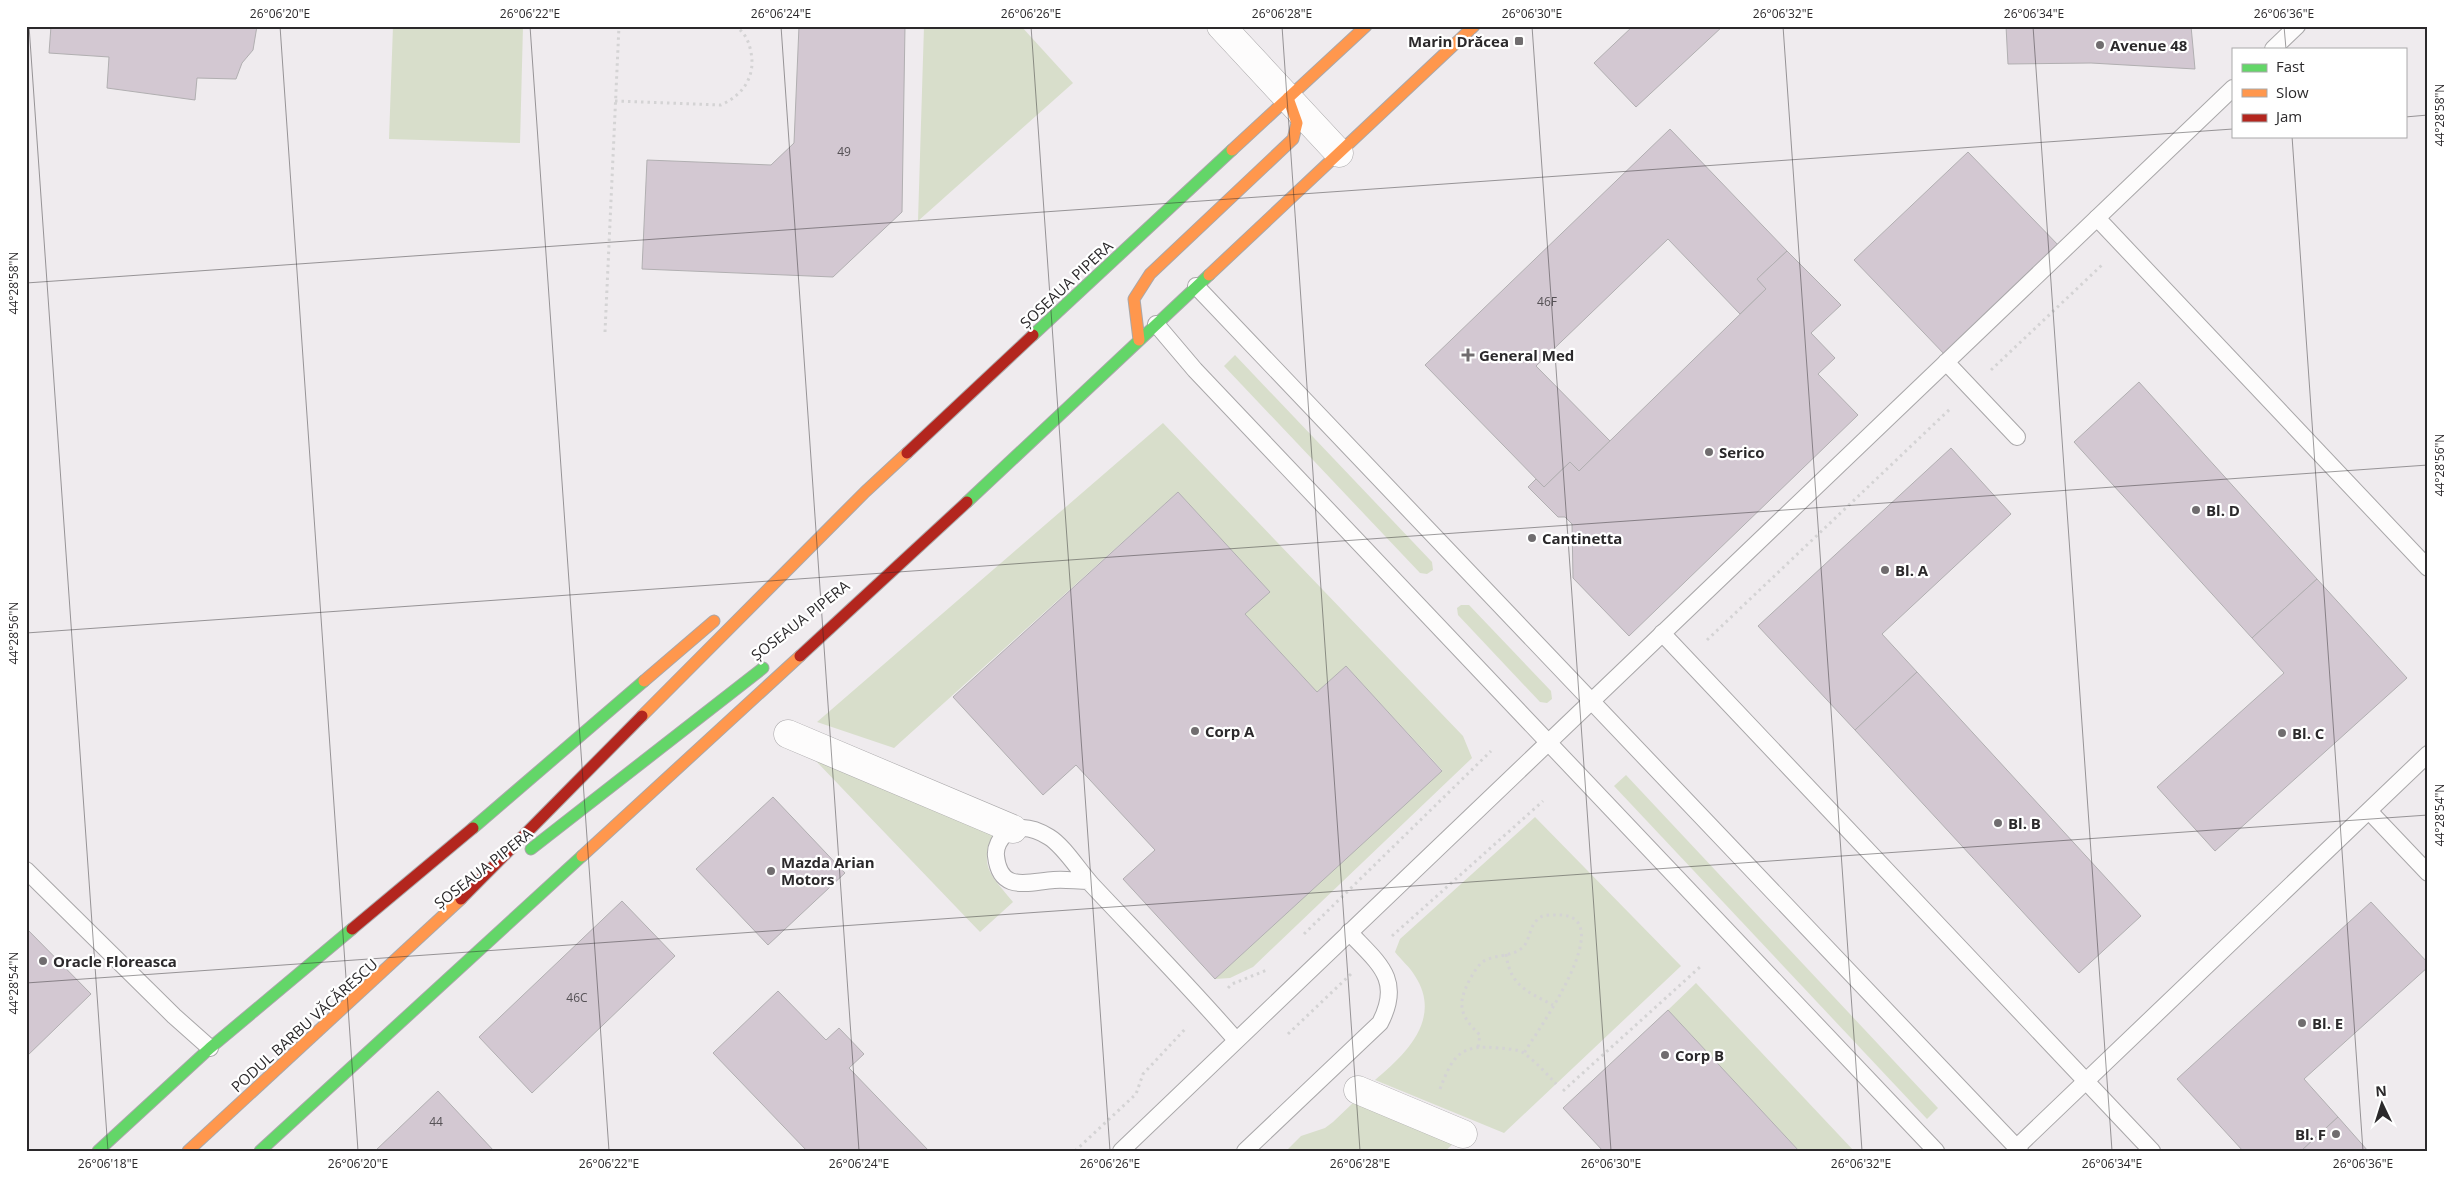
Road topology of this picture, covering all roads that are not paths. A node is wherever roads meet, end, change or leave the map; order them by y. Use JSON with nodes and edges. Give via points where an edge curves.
{"nodes":[{"id":1,"x":1221,"y":26,"type":"edge"},
{"id":2,"x":1366,"y":26,"type":"edge"},
{"id":3,"x":1474,"y":26,"type":"edge"},
{"id":4,"x":2297,"y":26,"type":"edge"},
{"id":5,"x":2275,"y":48,"type":"edge"},
{"id":6,"x":2232,"y":89,"type":"edge"},
{"id":7,"x":1288,"y":98,"type":"junction"},
{"id":8,"x":1339,"y":153,"type":"junction"},
{"id":9,"x":2097,"y":218,"type":"junction"},
{"id":10,"x":1196,"y":286,"type":"junction"},
{"id":11,"x":1156,"y":324,"type":"junction"},
{"id":12,"x":1139,"y":340,"type":"junction"},
{"id":13,"x":1946,"y":362,"type":"junction"},
{"id":14,"x":2017,"y":437,"type":"dead end"},
{"id":15,"x":865,"y":492,"type":"junction"},
{"id":16,"x":924,"y":542,"type":"junction"},
{"id":17,"x":2428,"y":568,"type":"edge"},
{"id":18,"x":744,"y":596,"type":"dead end"},
{"id":19,"x":722,"y":615,"type":"dead end"},
{"id":20,"x":1662,"y":633,"type":"junction"},
{"id":21,"x":807,"y":634,"type":"dead end"},
{"id":22,"x":775,"y":658,"type":"dead end"},
{"id":23,"x":1592,"y":701,"type":"junction"},
{"id":24,"x":788,"y":734,"type":"dead end"},
{"id":25,"x":1548,"y":742,"type":"junction"},
{"id":26,"x":2428,"y":754,"type":"edge"},
{"id":27,"x":2369,"y":811,"type":"junction"},
{"id":28,"x":1013,"y":829,"type":"junction"},
{"id":29,"x":525,"y":854,"type":"dead end"},
{"id":30,"x":510,"y":866,"type":"dead end"},
{"id":31,"x":26,"y":870,"type":"edge"},
{"id":32,"x":2428,"y":874,"type":"edge"},
{"id":33,"x":1088,"y":881,"type":"junction"},
{"id":34,"x":439,"y":921,"type":"junction"},
{"id":35,"x":1349,"y":932,"type":"junction"},
{"id":36,"x":1236,"y":1040,"type":"junction"},
{"id":37,"x":210,"y":1048,"type":"junction"},
{"id":38,"x":2086,"y":1081,"type":"junction"},
{"id":39,"x":1358,"y":1090,"type":"dead end"},
{"id":40,"x":1463,"y":1134,"type":"dead end"},
{"id":41,"x":2019,"y":1149,"type":"edge"},
{"id":42,"x":98,"y":1151,"type":"edge"},
{"id":43,"x":188,"y":1151,"type":"edge"},
{"id":44,"x":260,"y":1151,"type":"edge"},
{"id":45,"x":1120,"y":1151,"type":"edge"},
{"id":46,"x":1245,"y":1151,"type":"edge"},
{"id":47,"x":1936,"y":1151,"type":"edge"},
{"id":48,"x":2152,"y":1151,"type":"edge"}],
"edges":[{"from":1,"to":7,"type":"street"},
{"from":2,"to":7,"type":"main road","name":"ȘOSEAUA PIPERA"},
{"from":3,"to":8,"type":"main road","name":"ȘOSEAUA PIPERA"},
{"from":4,"to":5,"type":"lane"},
{"from":6,"to":9,"type":"lane"},
{"from":7,"to":8,"type":"street"},
{"from":7,"to":12,"type":"main road","via":[[1297,123],[1293,139],[1150,274],[1134,299]]},
{"from":7,"to":15,"type":"main road","name":"ȘOSEAUA PIPERA"},
{"from":8,"to":10,"type":"main road","name":"ȘOSEAUA PIPERA"},
{"from":9,"to":13,"type":"lane"},
{"from":9,"to":17,"type":"lane"},
{"from":10,"to":11,"type":"main road","name":"ȘOSEAUA PIPERA"},
{"from":10,"to":23,"type":"lane"},
{"from":11,"to":12,"type":"main road","name":"ȘOSEAUA PIPERA"},
{"from":11,"to":25,"type":"lane"},
{"from":12,"to":16,"type":"main road","name":"ȘOSEAUA PIPERA"},
{"from":13,"to":14,"type":"lane"},
{"from":13,"to":20,"type":"lane"},
{"from":15,"to":18,"type":"main road","name":"ȘOSEAUA PIPERA"},
{"from":15,"to":34,"type":"main road","name":"ȘOSEAUA PIPERA"},
{"from":16,"to":21,"type":"main road","name":"ȘOSEAUA PIPERA"},
{"from":16,"to":44,"type":"main road","name":"ȘOSEAUA PIPERA"},
{"from":19,"to":37,"type":"main road"},
{"from":20,"to":23,"type":"lane"},
{"from":20,"to":38,"type":"lane"},
{"from":22,"to":29,"type":"main road","name":"ȘOSEAUA PIPERA"},
{"from":23,"to":25,"type":"lane"},
{"from":23,"to":41,"type":"lane"},
{"from":24,"to":28,"type":"street"},
{"from":25,"to":35,"type":"lane"},
{"from":25,"to":47,"type":"lane"},
{"from":26,"to":27,"type":"lane"},
{"from":27,"to":32,"type":"lane"},
{"from":27,"to":38,"type":"lane"},
{"from":28,"to":33,"type":"lane","via":[[1038,830],[1051,838]]},
{"from":28,"to":33,"type":"lane","via":[[1001,838],[995,852],[997,869],[1008,881],[1029,884],[1054,880]]},
{"from":30,"to":34,"type":"main road","name":"ȘOSEAUA PIPERA"},
{"from":31,"to":37,"type":"lane"},
{"from":33,"to":36,"type":"lane"},
{"from":34,"to":43,"type":"main road","name":"PODUL BARBU VĂCĂRESCU"},
{"from":35,"to":36,"type":"lane"},
{"from":35,"to":46,"type":"lane","via":[[1385,970],[1390,990],[1388,1008],[1380,1023]]},
{"from":36,"to":45,"type":"lane"},
{"from":37,"to":42,"type":"main road"},
{"from":38,"to":41,"type":"lane"},
{"from":38,"to":48,"type":"lane"},
{"from":39,"to":40,"type":"street"}]}
